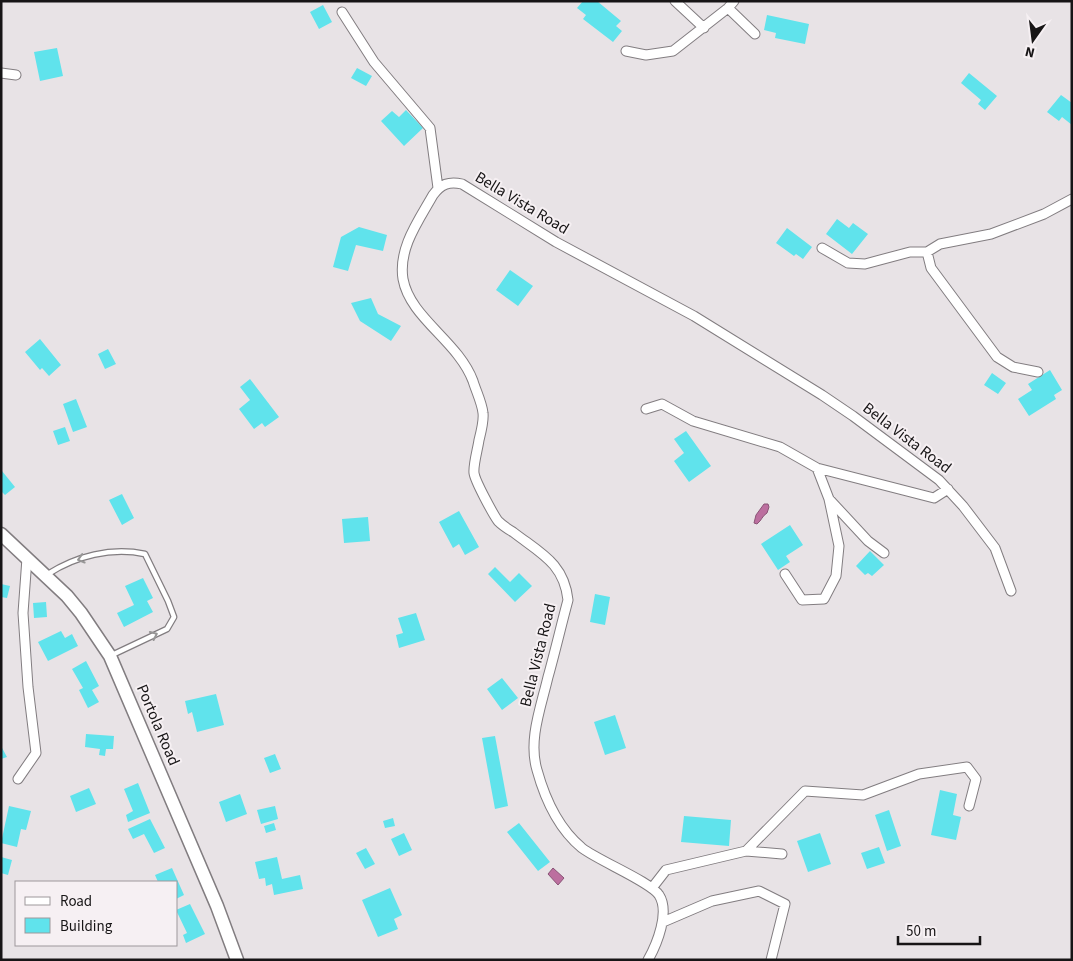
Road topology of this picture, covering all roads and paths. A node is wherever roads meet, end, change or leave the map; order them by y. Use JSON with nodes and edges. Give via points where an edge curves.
{"nodes":[{"id":1,"x":675,"y":1,"type":"edge"},
{"id":2,"x":731,"y":5,"type":"edge"},
{"id":3,"x":342,"y":12,"type":"dead end"},
{"id":4,"x":704,"y":28,"type":"junction"},
{"id":5,"x":754,"y":34,"type":"dead end"},
{"id":6,"x":626,"y":51,"type":"dead end"},
{"id":7,"x":1,"y":73,"type":"edge"},
{"id":8,"x":16,"y":75,"type":"dead end"},
{"id":9,"x":438,"y":188,"type":"junction"},
{"id":10,"x":1072,"y":199,"type":"edge"},
{"id":11,"x":822,"y":248,"type":"dead end"},
{"id":12,"x":927,"y":252,"type":"junction"},
{"id":13,"x":1038,"y":372,"type":"dead end"},
{"id":14,"x":646,"y":409,"type":"dead end"},
{"id":15,"x":817,"y":468,"type":"junction"},
{"id":16,"x":948,"y":489,"type":"junction"},
{"id":17,"x":829,"y":500,"type":"junction"},
{"id":18,"x":1,"y":534,"type":"edge"},
{"id":19,"x":884,"y":553,"type":"dead end"},
{"id":20,"x":27,"y":558,"type":"junction"},
{"id":21,"x":785,"y":574,"type":"dead end"},
{"id":22,"x":45,"y":576,"type":"junction"},
{"id":23,"x":1011,"y":591,"type":"dead end"},
{"id":24,"x":110,"y":656,"type":"junction"},
{"id":25,"x":18,"y":779,"type":"dead end"},
{"id":26,"x":969,"y":806,"type":"dead end"},
{"id":27,"x":746,"y":851,"type":"junction"},
{"id":28,"x":782,"y":854,"type":"dead end"},
{"id":29,"x":652,"y":888,"type":"junction"},
{"id":30,"x":663,"y":922,"type":"junction"},
{"id":31,"x":237,"y":960,"type":"edge"},
{"id":32,"x":648,"y":960,"type":"edge"},
{"id":33,"x":771,"y":960,"type":"edge"}],
"edges":[{"from":1,"to":4,"type":"street"},
{"from":2,"to":4,"type":"street"},
{"from":2,"to":5,"type":"street"},
{"from":3,"to":9,"type":"street","via":[[374,62],[430,128]]},
{"from":4,"to":6,"type":"street","via":[[673,51],[646,55]]},
{"from":7,"to":8,"type":"street"},
{"from":9,"to":16,"type":"street","name":"Bella Vista Road","via":[[454,182],[462,184],[556,242],[694,316],[853,416]]},
{"from":9,"to":29,"type":"street","name":"Bella Vista Road","via":[[407,241],[403,278],[408,294],[414,305],[454,348],[472,379],[484,414],[474,474],[484,497],[498,521],[550,560],[563,577],[568,600],[536,724],[534,751],[537,769],[548,802],[572,838],[600,860]]},
{"from":10,"to":12,"type":"street","via":[[1044,214],[991,234],[940,244]]},
{"from":11,"to":12,"type":"street","via":[[848,263],[866,264],[910,252]]},
{"from":12,"to":13,"type":"street","via":[[931,268],[997,357],[1013,367]]},
{"from":14,"to":15,"type":"street","via":[[662,404],[693,421],[780,448]]},
{"from":15,"to":16,"type":"street","via":[[934,498]]},
{"from":15,"to":17,"type":"street"},
{"from":16,"to":23,"type":"street","name":"Bella Vista Road","via":[[995,548]]},
{"from":17,"to":19,"type":"street"},
{"from":17,"to":21,"type":"street","via":[[839,546],[836,576],[824,599],[802,600]]},
{"from":18,"to":20,"type":"street","name":"Portola Road"},
{"from":20,"to":22,"type":"street","name":"Portola Road"},
{"from":20,"to":25,"type":"street","via":[[23,613],[36,752]]},
{"from":22,"to":24,"type":"street","name":"Portola Road","via":[[81,613]]},
{"from":24,"to":22,"type":"lane","one_way":true,"via":[[168,629],[174,617],[145,554],[128,550],[107,552],[63,564]]},
{"from":24,"to":31,"type":"street","name":"Portola Road"},
{"from":26,"to":27,"type":"street","via":[[976,779],[967,767],[919,774],[863,795],[805,791]]},
{"from":27,"to":28,"type":"street"},
{"from":27,"to":29,"type":"street","via":[[666,870]]},
{"from":29,"to":30,"type":"street","via":[[660,896]]},
{"from":30,"to":32,"type":"street"},
{"from":30,"to":33,"type":"street","via":[[712,901],[759,891],[785,904]]}]}
